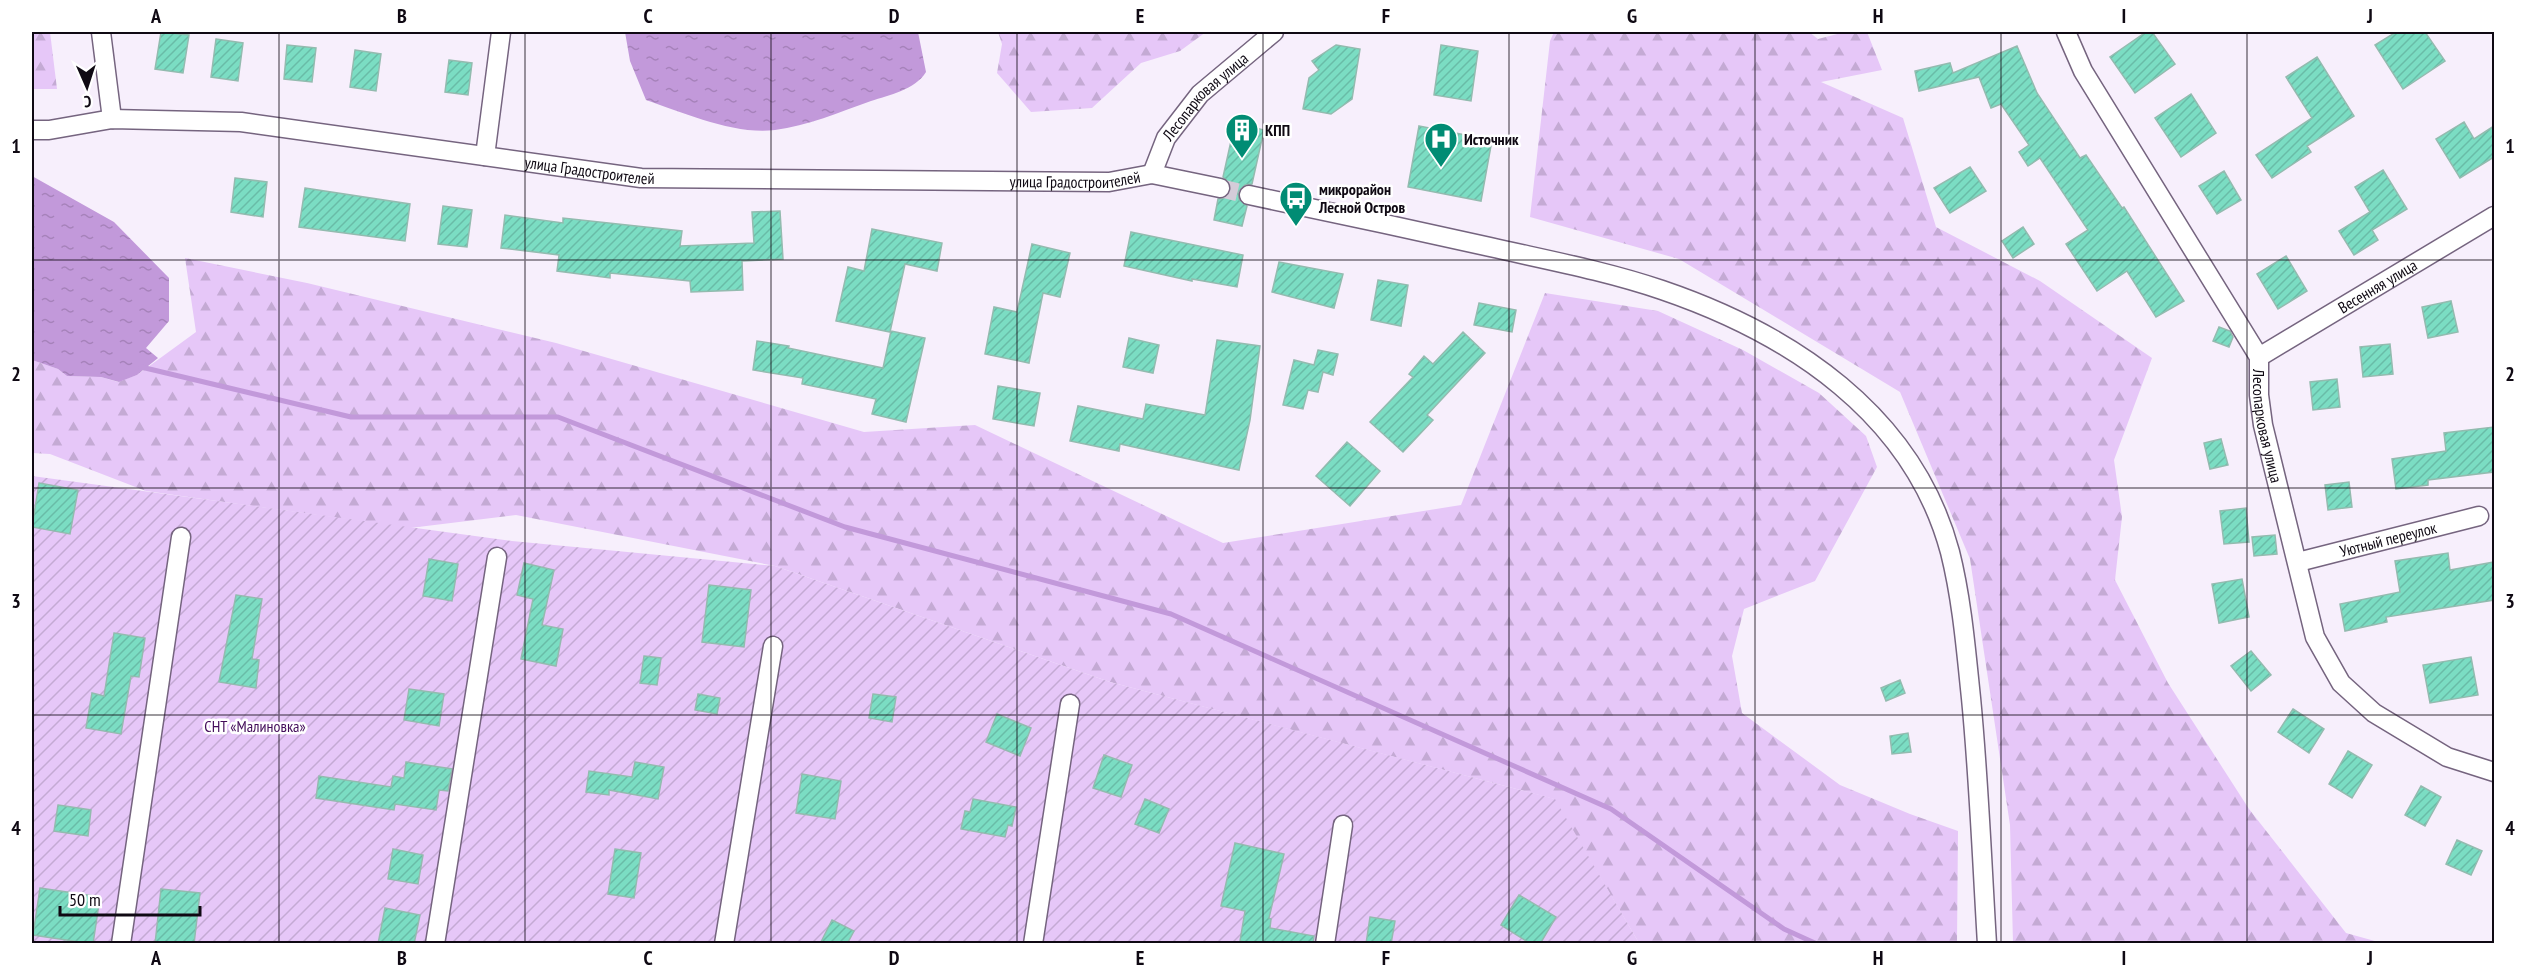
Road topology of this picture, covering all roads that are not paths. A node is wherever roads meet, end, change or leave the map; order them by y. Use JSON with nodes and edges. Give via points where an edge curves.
{"nodes":[{"id":1,"x":101,"y":32,"type":"edge"},
{"id":2,"x":501,"y":32,"type":"edge"},
{"id":3,"x":1274,"y":32,"type":"edge"},
{"id":4,"x":2066,"y":32,"type":"edge"},
{"id":5,"x":112,"y":119,"type":"junction"},
{"id":6,"x":32,"y":130,"type":"edge"},
{"id":7,"x":485,"y":156,"type":"junction"},
{"id":8,"x":1152,"y":174,"type":"junction"},
{"id":9,"x":1221,"y":188,"type":"tunnel mouth"},
{"id":10,"x":1249,"y":195,"type":"tunnel mouth"},
{"id":11,"x":2494,"y":216,"type":"edge"},
{"id":12,"x":2259,"y":357,"type":"junction"},
{"id":13,"x":2479,"y":516,"type":"dead end"},
{"id":14,"x":181,"y":537,"type":"dead end"},
{"id":15,"x":497,"y":557,"type":"dead end"},
{"id":16,"x":2298,"y":562,"type":"junction"},
{"id":17,"x":773,"y":646,"type":"dead end"},
{"id":18,"x":1070,"y":704,"type":"dead end"},
{"id":19,"x":2494,"y":772,"type":"edge"},
{"id":20,"x":1343,"y":825,"type":"dead end"},
{"id":21,"x":121,"y":944,"type":"edge"},
{"id":22,"x":435,"y":944,"type":"edge"},
{"id":23,"x":724,"y":944,"type":"edge"},
{"id":24,"x":1033,"y":944,"type":"edge"},
{"id":25,"x":1324,"y":944,"type":"edge"},
{"id":26,"x":1987,"y":944,"type":"edge"}],
"edges":[{"from":1,"to":5,"type":"street"},
{"from":2,"to":7,"type":"street"},
{"from":3,"to":8,"type":"street","name":"Лесопарковая улица","via":[[1200,94],[1166,138]]},
{"from":4,"to":12,"type":"street","name":"Лесопарковая улица","via":[[2083,71]]},
{"from":5,"to":6,"type":"street","name":"улица Градостроителей"},
{"from":5,"to":7,"type":"street","name":"улица Градостроителей","via":[[240,122]]},
{"from":7,"to":8,"type":"street","name":"улица Градостроителей","via":[[641,178],[1109,182]]},
{"from":8,"to":9,"type":"street"},
{"from":10,"to":26,"type":"street","via":[[1598,271],[1664,291],[1762,335],[1821,369],[1863,404],[1914,469],[1949,550],[1959,600],[1978,771]]},
{"from":11,"to":12,"type":"street","name":"Весенняя улица"},
{"from":12,"to":16,"type":"street","name":"Лесопарковая улица","via":[[2263,425]]},
{"from":13,"to":16,"type":"street","name":"Уютный переулок"},
{"from":14,"to":21,"type":"street"},
{"from":15,"to":22,"type":"street"},
{"from":16,"to":19,"type":"street","name":"Лесопарковая улица","via":[[2315,637],[2341,683],[2374,713],[2446,757]]},
{"from":17,"to":23,"type":"street"},
{"from":18,"to":24,"type":"street"},
{"from":20,"to":25,"type":"street"}]}
